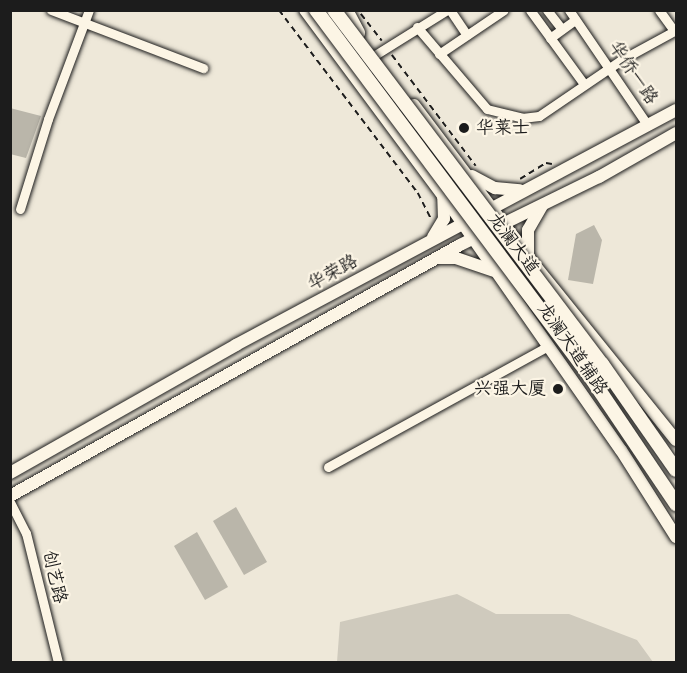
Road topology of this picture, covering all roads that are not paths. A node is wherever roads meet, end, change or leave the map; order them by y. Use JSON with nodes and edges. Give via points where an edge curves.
{"nodes":[{"id":1,"x":51,"y":10,"type":"edge"},
{"id":2,"x":90,"y":10,"type":"edge"},
{"id":3,"x":305,"y":10,"type":"edge"},
{"id":4,"x":316,"y":10,"type":"edge"},
{"id":5,"x":334,"y":10,"type":"edge"},
{"id":6,"x":346,"y":10,"type":"edge"},
{"id":7,"x":448,"y":10,"type":"edge"},
{"id":8,"x":504,"y":10,"type":"edge"},
{"id":9,"x":530,"y":10,"type":"edge"},
{"id":10,"x":547,"y":10,"type":"edge"},
{"id":11,"x":569,"y":10,"type":"edge"},
{"id":12,"x":659,"y":10,"type":"edge"},
{"id":13,"x":491,"y":14,"type":"edge"},
{"id":14,"x":575,"y":20,"type":"junction"},
{"id":15,"x":84,"y":25,"type":"junction"},
{"id":16,"x":417,"y":27,"type":"junction"},
{"id":17,"x":562,"y":29,"type":"junction"},
{"id":18,"x":675,"y":31,"type":"edge"},
{"id":19,"x":358,"y":33,"type":"junction"},
{"id":20,"x":467,"y":35,"type":"junction"},
{"id":21,"x":550,"y":38,"type":"junction"},
{"id":22,"x":439,"y":54,"type":"junction"},
{"id":23,"x":375,"y":55,"type":"junction"},
{"id":24,"x":203,"y":68,"type":"dead end"},
{"id":25,"x":609,"y":68,"type":"junction"},
{"id":26,"x":584,"y":84,"type":"junction"},
{"id":27,"x":676,"y":110,"type":"edge"},
{"id":28,"x":648,"y":126,"type":"junction"},
{"id":29,"x":676,"y":133,"type":"edge"},
{"id":30,"x":468,"y":174,"type":"junction"},
{"id":31,"x":528,"y":189,"type":"junction"},
{"id":32,"x":442,"y":196,"type":"junction"},
{"id":33,"x":545,"y":203,"type":"junction"},
{"id":34,"x":493,"y":207,"type":"junction"},
{"id":35,"x":20,"y":209,"type":"dead end"},
{"id":36,"x":462,"y":223,"type":"junction"},
{"id":37,"x":505,"y":223,"type":"junction"},
{"id":38,"x":471,"y":239,"type":"junction"},
{"id":39,"x":430,"y":240,"type":"junction"},
{"id":40,"x":529,"y":257,"type":"junction"},
{"id":41,"x":434,"y":260,"type":"junction"},
{"id":42,"x":537,"y":268,"type":"junction"},
{"id":43,"x":496,"y":272,"type":"junction"},
{"id":44,"x":507,"y":287,"type":"junction"},
{"id":45,"x":548,"y":346,"type":"junction"},
{"id":46,"x":676,"y":440,"type":"edge"},
{"id":47,"x":328,"y":467,"type":"dead end"},
{"id":48,"x":676,"y":470,"type":"edge"},
{"id":49,"x":10,"y":473,"type":"edge"},
{"id":50,"x":10,"y":495,"type":"edge"},
{"id":51,"x":10,"y":502,"type":"edge"},
{"id":52,"x":676,"y":504,"type":"edge"},
{"id":53,"x":676,"y":537,"type":"edge"},
{"id":54,"x":58,"y":663,"type":"edge"}],
"edges":[{"from":1,"to":15,"type":"street"},
{"from":2,"to":15,"type":"street"},
{"from":3,"to":32,"type":"main road","name":"龙澜大道辅路"},
{"from":4,"to":52,"type":"highway","name":"龙澜大道","bridge":true,"via":[[589,375]]},
{"from":5,"to":19,"type":"main road","name":"龙澜大道辅路"},
{"from":5,"to":48,"type":"highway","name":"龙澜大道","bridge":true,"via":[[602,364]]},
{"from":6,"to":19,"type":"highway"},
{"from":7,"to":16,"type":"street"},
{"from":7,"to":20,"type":"street"},
{"from":8,"to":13,"type":"street"},
{"from":9,"to":21,"type":"street"},
{"from":10,"to":17,"type":"street"},
{"from":11,"to":14,"type":"street","name":"华侨一路"},
{"from":12,"to":18,"type":"street"},
{"from":13,"to":20,"type":"street"},
{"from":14,"to":17,"type":"street"},
{"from":14,"to":25,"type":"street","name":"华侨一路"},
{"from":15,"to":24,"type":"street"},
{"from":15,"to":35,"type":"street"},
{"from":16,"to":22,"type":"street"},
{"from":16,"to":23,"type":"street"},
{"from":17,"to":21,"type":"street"},
{"from":18,"to":25,"type":"street"},
{"from":19,"to":23,"type":"main road","name":"龙澜大道辅路"},
{"from":20,"to":22,"type":"street"},
{"from":21,"to":26,"type":"street"},
{"from":22,"to":26,"type":"street","via":[[494,112],[531,118]]},
{"from":23,"to":30,"type":"main road","name":"龙澜大道辅路"},
{"from":25,"to":26,"type":"street"},
{"from":25,"to":28,"type":"street","name":"华侨一路"},
{"from":27,"to":28,"type":"main road","name":"华荣路"},
{"from":28,"to":31,"type":"main road","name":"华荣路"},
{"from":29,"to":33,"type":"main road"},
{"from":30,"to":31,"type":"main road","via":[[495,188]]},
{"from":30,"to":32,"type":"main road","via":[[462,194]]},
{"from":30,"to":34,"type":"main road","name":"龙澜大道辅路"},
{"from":31,"to":34,"type":"main road","name":"华荣路"},
{"from":32,"to":36,"type":"main road","name":"龙澜大道辅路"},
{"from":32,"to":39,"type":"main road","via":[[444,219]]},
{"from":33,"to":37,"type":"main road"},
{"from":33,"to":40,"type":"main road","via":[[528,230]]},
{"from":34,"to":36,"type":"main road","name":"华荣路"},
{"from":34,"to":37,"type":"main road","name":"龙澜大道辅路"},
{"from":36,"to":38,"type":"main road","name":"龙澜大道辅路"},
{"from":36,"to":39,"type":"main road","name":"华荣路"},
{"from":37,"to":38,"type":"main road"},
{"from":37,"to":40,"type":"main road","name":"龙澜大道辅路"},
{"from":38,"to":41,"type":"main road"},
{"from":38,"to":43,"type":"main road","name":"龙澜大道辅路"},
{"from":39,"to":49,"type":"main road","name":"华荣路"},
{"from":40,"to":42,"type":"main road","name":"龙澜大道辅路"},
{"from":41,"to":43,"type":"main road","via":[[456,258]]},
{"from":41,"to":50,"type":"main road"},
{"from":42,"to":44,"type":"main road","via":[[525,261],[512,265],[506,276]]},
{"from":42,"to":46,"type":"main road","name":"龙澜大道辅路"},
{"from":43,"to":44,"type":"main road","name":"龙澜大道辅路"},
{"from":44,"to":45,"type":"main road","name":"龙澜大道辅路"},
{"from":45,"to":47,"type":"street"},
{"from":45,"to":53,"type":"main road","name":"龙澜大道辅路"},
{"from":51,"to":54,"type":"street","name":"创艺路","via":[[26,533]]}]}
